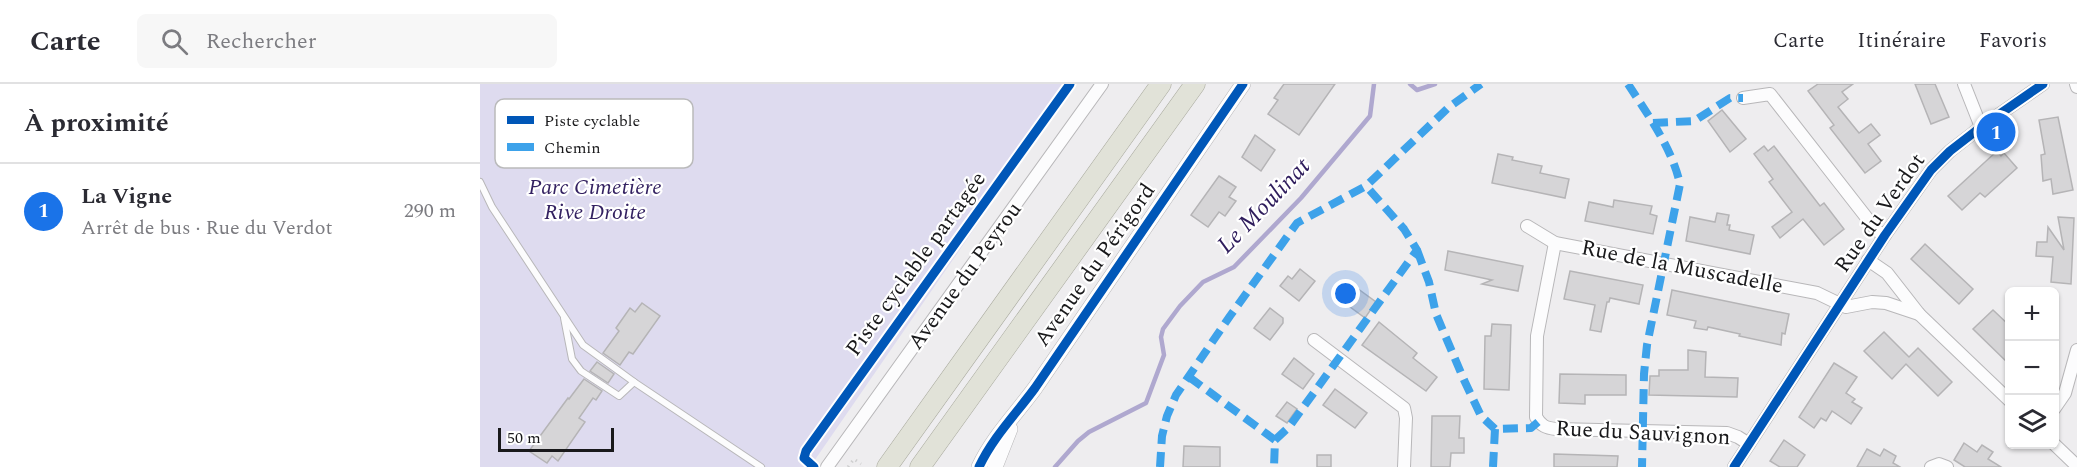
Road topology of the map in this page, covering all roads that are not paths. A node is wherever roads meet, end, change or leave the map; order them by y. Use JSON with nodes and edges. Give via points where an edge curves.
{"nodes":[{"id":1,"x":1102,"y":84,"type":"edge"},
{"id":2,"x":1161,"y":84,"type":"edge"},
{"id":3,"x":1194,"y":84,"type":"edge"},
{"id":4,"x":1243,"y":84,"type":"edge"},
{"id":5,"x":1964,"y":84,"type":"edge"},
{"id":6,"x":2043,"y":84,"type":"edge"},
{"id":7,"x":1743,"y":98,"type":"dead end"},
{"id":8,"x":1981,"y":127,"type":"junction"},
{"id":9,"x":480,"y":182,"type":"edge"},
{"id":10,"x":1527,"y":226,"type":"dead end"},
{"id":11,"x":1885,"y":235,"type":"junction"},
{"id":12,"x":1554,"y":243,"type":"junction"},
{"id":13,"x":1868,"y":260,"type":"junction"},
{"id":14,"x":1839,"y":304,"type":"junction"},
{"id":15,"x":563,"y":314,"type":"junction"},
{"id":16,"x":1919,"y":314,"type":"junction"},
{"id":17,"x":1314,"y":340,"type":"dead end"},
{"id":18,"x":2077,"y":350,"type":"edge"},
{"id":19,"x":634,"y":382,"type":"junction"},
{"id":20,"x":2005,"y":396,"type":"edge"},
{"id":21,"x":2059,"y":403,"type":"edge"},
{"id":22,"x":1015,"y":415,"type":"junction"},
{"id":23,"x":1749,"y":444,"type":"junction"},
{"id":24,"x":2059,"y":449,"type":"edge"},
{"id":25,"x":2077,"y":466,"type":"edge"},
{"id":26,"x":761,"y":467,"type":"edge"},
{"id":27,"x":827,"y":467,"type":"edge"},
{"id":28,"x":887,"y":467,"type":"edge"},
{"id":29,"x":920,"y":467,"type":"edge"},
{"id":30,"x":979,"y":467,"type":"edge"},
{"id":31,"x":995,"y":467,"type":"edge"},
{"id":32,"x":1404,"y":467,"type":"edge"},
{"id":33,"x":1734,"y":467,"type":"edge"},
{"id":34,"x":1931,"y":467,"type":"edge"},
{"id":35,"x":1947,"y":467,"type":"edge"}],
"edges":[{"from":1,"to":27,"type":"street","name":"Avenue du Peyrou"},
{"from":2,"to":28,"type":"highway"},
{"from":3,"to":29,"type":"highway"},
{"from":4,"to":22,"type":"street","name":"Avenue du Périgord"},
{"from":5,"to":8,"type":"street"},
{"from":6,"to":8,"type":"street","name":"Rue du Verdot"},
{"from":7,"to":11,"type":"street","via":[[1770,94]]},
{"from":8,"to":11,"type":"street","name":"Rue du Verdot","via":[[1931,170]]},
{"from":9,"to":15,"type":"lane","via":[[492,207]]},
{"from":10,"to":12,"type":"street","name":"Rue de la Muscadelle"},
{"from":11,"to":13,"type":"street","name":"Rue du Verdot"},
{"from":12,"to":14,"type":"street","name":"Rue de la Muscadelle","via":[[1816,293]]},
{"from":12,"to":23,"type":"street","name":"Rue du Sauvignon","via":[[1537,336],[1536,417],[1540,424],[1556,429],[1726,433]]},
{"from":13,"to":14,"type":"street","name":"Rue du Verdot"},
{"from":13,"to":16,"type":"street","via":[[1887,273]]},
{"from":14,"to":16,"type":"street","via":[[1846,307],[1886,303]]},
{"from":14,"to":23,"type":"street","name":"Rue du Verdot"},
{"from":15,"to":19,"type":"lane","via":[[583,345]]},
{"from":15,"to":19,"type":"lane","via":[[572,359],[581,371],[619,396]]},
{"from":16,"to":20,"type":"street"},
{"from":17,"to":32,"type":"street","via":[[1404,408]]},
{"from":18,"to":21,"type":"street"},
{"from":19,"to":26,"type":"lane"},
{"from":22,"to":30,"type":"street","name":"Avenue du Périgord","via":[[996,437]]},
{"from":22,"to":31,"type":"street","name":"Avenue du Périgord"},
{"from":23,"to":33,"type":"street","name":"Rue du Verdot"},
{"from":24,"to":25,"type":"street"},
{"from":34,"to":35,"type":"street"}]}
